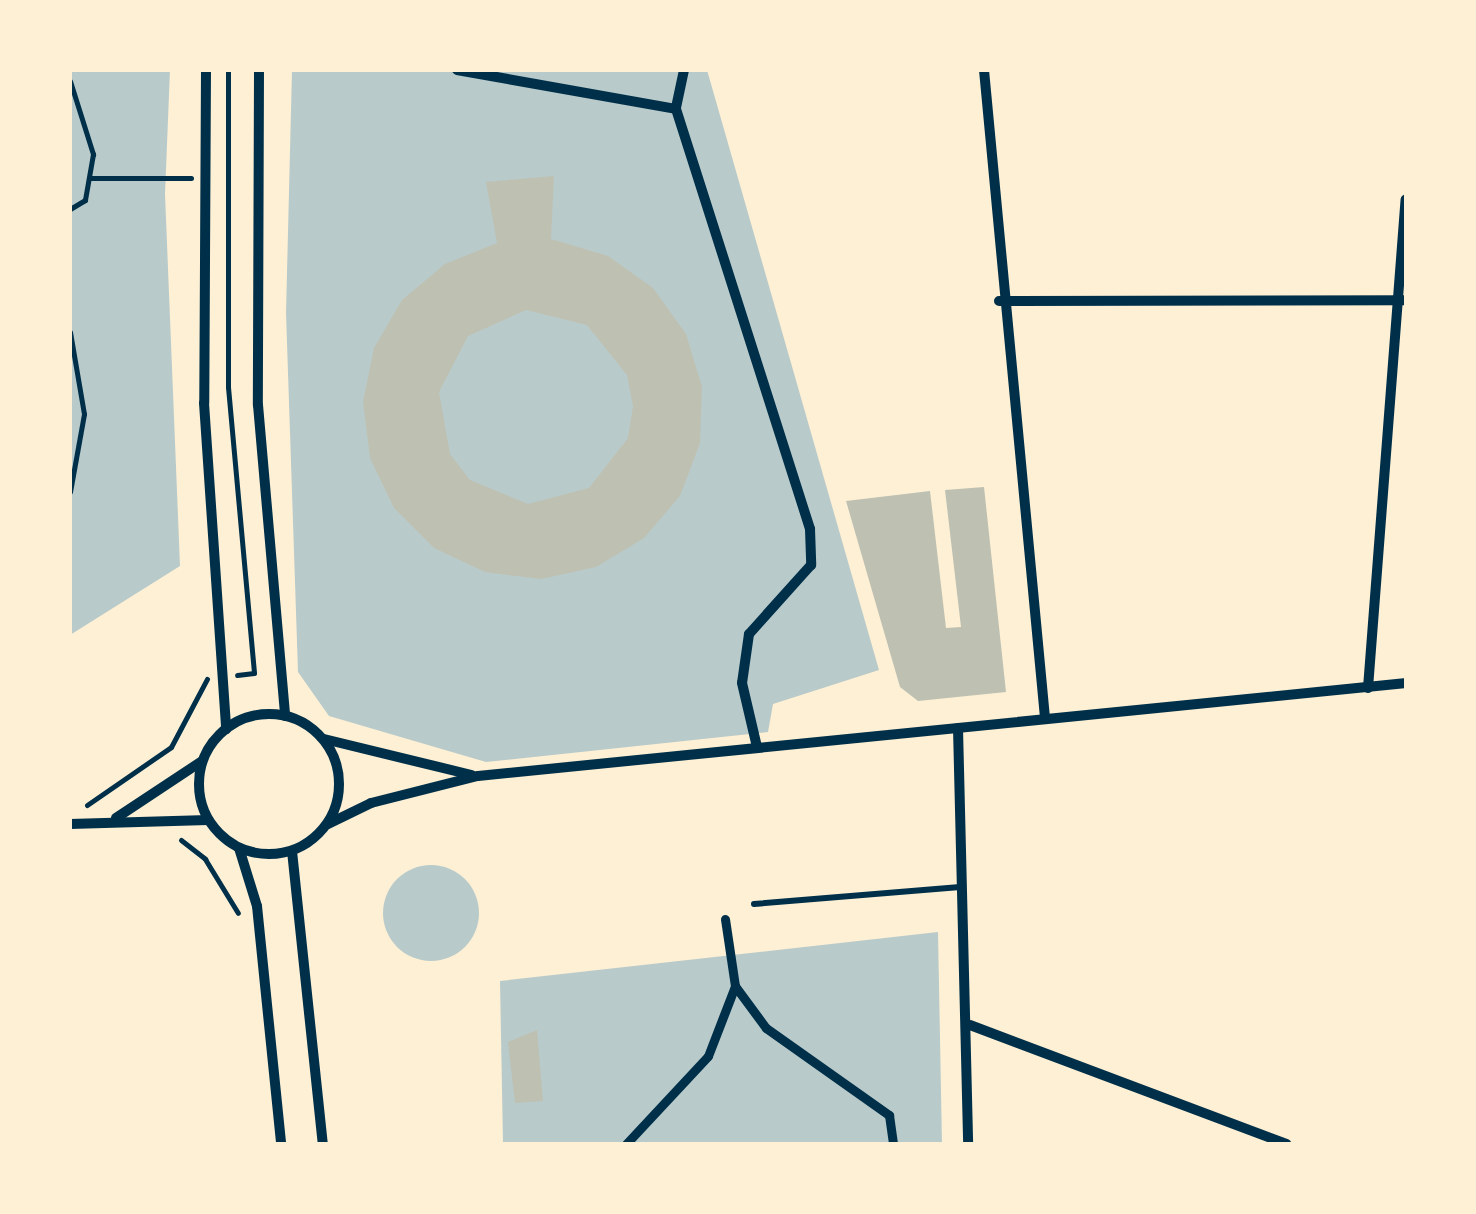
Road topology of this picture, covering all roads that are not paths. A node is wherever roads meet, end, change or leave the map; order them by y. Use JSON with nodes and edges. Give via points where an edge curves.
{"nodes":[{"id":1,"x":206,"y":70,"type":"edge"},
{"id":2,"x":258,"y":70,"type":"edge"},
{"id":3,"x":458,"y":70,"type":"edge"},
{"id":4,"x":684,"y":70,"type":"edge"},
{"id":5,"x":984,"y":70,"type":"edge"},
{"id":6,"x":676,"y":109,"type":"junction"},
{"id":7,"x":1406,"y":198,"type":"edge"},
{"id":8,"x":1402,"y":300,"type":"edge"},
{"id":9,"x":999,"y":302,"type":"junction"},
{"id":10,"x":1406,"y":683,"type":"edge"},
{"id":11,"x":1368,"y":688,"type":"junction"},
{"id":12,"x":285,"y":716,"type":"junction"},
{"id":13,"x":1045,"y":718,"type":"junction"},
{"id":14,"x":958,"y":728,"type":"junction"},
{"id":15,"x":226,"y":729,"type":"junction"},
{"id":16,"x":324,"y":740,"type":"junction"},
{"id":17,"x":757,"y":747,"type":"junction"},
{"id":18,"x":202,"y":760,"type":"junction"},
{"id":19,"x":478,"y":776,"type":"junction"},
{"id":20,"x":116,"y":819,"type":"junction"},
{"id":21,"x":208,"y":820,"type":"junction"},
{"id":22,"x":70,"y":824,"type":"edge"},
{"id":23,"x":328,"y":824,"type":"junction"},
{"id":24,"x":239,"y":848,"type":"junction"},
{"id":25,"x":292,"y":851,"type":"junction"},
{"id":26,"x":964,"y":887,"type":"junction"},
{"id":27,"x":754,"y":904,"type":"dead end"},
{"id":28,"x":725,"y":919,"type":"dead end"},
{"id":29,"x":735,"y":986,"type":"junction"},
{"id":30,"x":970,"y":1025,"type":"junction"},
{"id":31,"x":281,"y":1144,"type":"edge"},
{"id":32,"x":323,"y":1144,"type":"edge"},
{"id":33,"x":626,"y":1144,"type":"edge"},
{"id":34,"x":893,"y":1144,"type":"edge"},
{"id":35,"x":968,"y":1144,"type":"edge"},
{"id":36,"x":1286,"y":1144,"type":"edge"}],
"edges":[{"from":1,"to":15,"type":"street","via":[[204,403]]},
{"from":2,"to":12,"type":"street","via":[[258,405]]},
{"from":3,"to":6,"type":"street"},
{"from":4,"to":6,"type":"street"},
{"from":5,"to":9,"type":"street"},
{"from":6,"to":17,"type":"street","via":[[810,528],[811,565],[749,634],[742,683]]},
{"from":7,"to":8,"type":"street"},
{"from":8,"to":9,"type":"street"},
{"from":8,"to":11,"type":"street"},
{"from":9,"to":13,"type":"street"},
{"from":10,"to":11,"type":"street"},
{"from":11,"to":13,"type":"street"},
{"from":12,"to":15,"type":"street"},
{"from":12,"to":16,"type":"street"},
{"from":13,"to":14,"type":"street"},
{"from":14,"to":17,"type":"street"},
{"from":14,"to":26,"type":"street"},
{"from":15,"to":18,"type":"street"},
{"from":16,"to":19,"type":"street"},
{"from":16,"to":23,"type":"street","via":[[340,781]]},
{"from":17,"to":19,"type":"street"},
{"from":18,"to":20,"type":"street"},
{"from":18,"to":21,"type":"street"},
{"from":19,"to":23,"type":"street","via":[[371,803]]},
{"from":20,"to":21,"type":"street"},
{"from":20,"to":22,"type":"street"},
{"from":21,"to":24,"type":"street"},
{"from":23,"to":25,"type":"street"},
{"from":24,"to":25,"type":"street"},
{"from":24,"to":31,"type":"street","via":[[256,906]]},
{"from":25,"to":32,"type":"street"},
{"from":26,"to":27,"type":"lane"},
{"from":26,"to":30,"type":"street"},
{"from":28,"to":29,"type":"street"},
{"from":29,"to":33,"type":"street","via":[[708,1056]]},
{"from":29,"to":34,"type":"street","via":[[766,1028],[888,1115]]},
{"from":30,"to":35,"type":"street"},
{"from":30,"to":36,"type":"street"}]}
